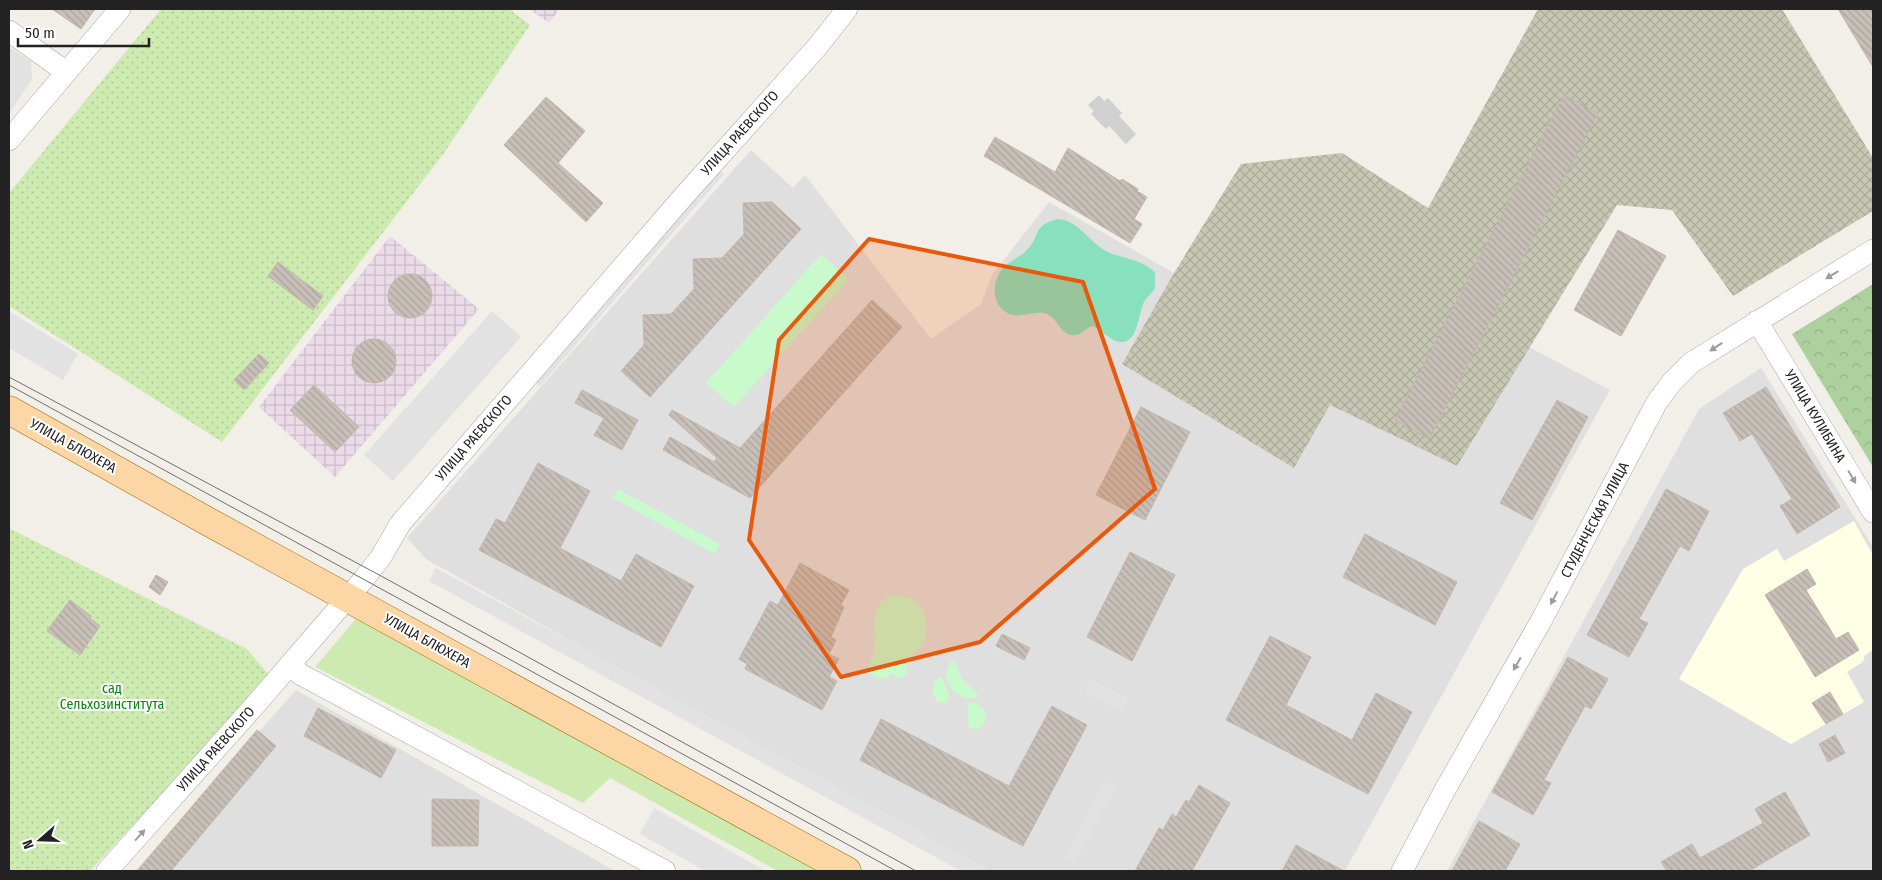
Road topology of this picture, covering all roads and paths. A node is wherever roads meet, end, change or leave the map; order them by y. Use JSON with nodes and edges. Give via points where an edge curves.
{"nodes":[{"id":1,"x":120,"y":9,"type":"edge"},
{"id":2,"x":847,"y":9,"type":"edge"},
{"id":3,"x":9,"y":31,"type":"edge"},
{"id":4,"x":66,"y":72,"type":"junction"},
{"id":5,"x":9,"y":140,"type":"edge"},
{"id":6,"x":1873,"y":250,"type":"edge"},
{"id":7,"x":1757,"y":321,"type":"junction"},
{"id":8,"x":9,"y":410,"type":"edge"},
{"id":9,"x":1873,"y":512,"type":"edge"},
{"id":10,"x":348,"y":597,"type":"junction"},
{"id":11,"x":290,"y":665,"type":"junction"},
{"id":12,"x":107,"y":871,"type":"edge"},
{"id":13,"x":665,"y":871,"type":"edge"},
{"id":14,"x":846,"y":871,"type":"edge"},
{"id":15,"x":1402,"y":871,"type":"edge"}],
"edges":[{"from":1,"to":4,"type":"street"},
{"from":2,"to":10,"type":"street","name":"УЛИЦА РАЕВСКОГО","via":[[400,524],[381,557]]},
{"from":3,"to":4,"type":"street"},
{"from":4,"to":5,"type":"street"},
{"from":6,"to":7,"type":"street","name":"СТУДЕНЧЕСКАЯ УЛИЦА","one_way":true},
{"from":7,"to":9,"type":"street","name":"УЛИЦА КУЛИБИНА","one_way":true},
{"from":7,"to":15,"type":"street","name":"СТУДЕНЧЕСКАЯ УЛИЦА","one_way":true,"via":[[1691,363],[1657,402],[1541,621]]},
{"from":8,"to":10,"type":"main road","name":"УЛИЦА БЛЮХЕРА"},
{"from":10,"to":11,"type":"street","name":"УЛИЦА РАЕВСКОГО"},
{"from":10,"to":14,"type":"main road","name":"УЛИЦА БЛЮХЕРА"},
{"from":12,"to":11,"type":"street","name":"УЛИЦА РАЕВСКОГО","one_way":true},
{"from":11,"to":13,"type":"street","via":[[300,674]]}]}
